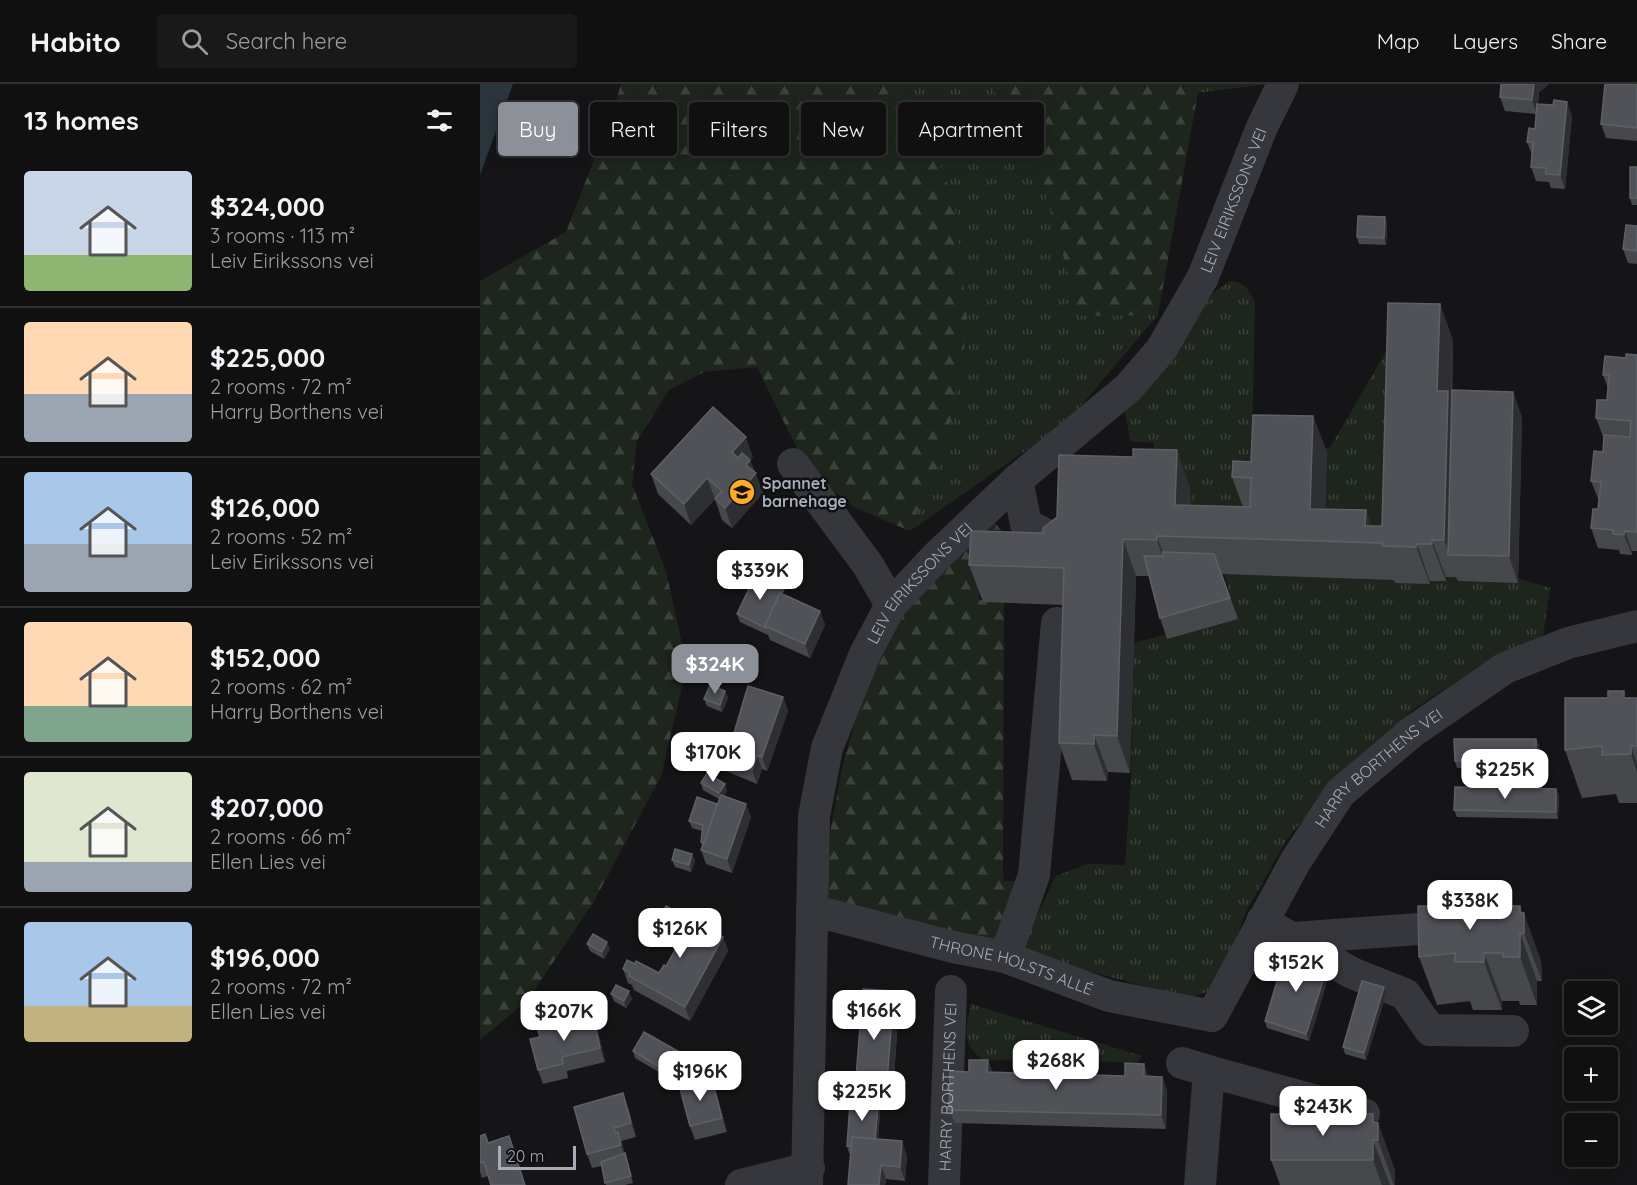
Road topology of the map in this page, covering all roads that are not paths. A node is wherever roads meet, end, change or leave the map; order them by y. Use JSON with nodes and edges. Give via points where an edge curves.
{"nodes":[{"id":1,"x":1283,"y":84,"type":"edge"},
{"id":2,"x":793,"y":464,"type":"dead end"},
{"id":3,"x":1017,"y":480,"type":"junction"},
{"id":4,"x":1066,"y":546,"type":"edge"},
{"id":5,"x":891,"y":605,"type":"junction"},
{"id":6,"x":1057,"y":623,"type":"dead end"},
{"id":7,"x":1637,"y":626,"type":"edge"},
{"id":8,"x":812,"y":910,"type":"junction"},
{"id":9,"x":1262,"y":921,"type":"junction"},
{"id":10,"x":1465,"y":926,"type":"edge"},
{"id":11,"x":1293,"y":938,"type":"junction"},
{"id":12,"x":1005,"y":957,"type":"junction"},
{"id":13,"x":951,"y":991,"type":"dead end"},
{"id":14,"x":1212,"y":1017,"type":"joint"},
{"id":15,"x":1514,"y":1031,"type":"dead end"},
{"id":16,"x":1364,"y":1114,"type":"edge"},
{"id":17,"x":808,"y":1177,"type":"edge"},
{"id":18,"x":741,"y":1185,"type":"edge"},
{"id":19,"x":944,"y":1185,"type":"edge"},
{"id":20,"x":1200,"y":1185,"type":"edge"}],
"edges":[{"from":1,"to":3,"type":"street","name":"LEIV EIRIKSSONS VEI","via":[[1203,277],[1161,350],[1128,388]]},
{"from":2,"to":5,"type":"street","via":[[868,565]]},
{"from":3,"to":4,"type":"street","via":[[1026,524]]},
{"from":3,"to":5,"type":"street","name":"LEIV EIRIKSSONS VEI"},
{"from":5,"to":8,"type":"street","name":"LEIV EIRIKSSONS VEI","via":[[865,654],[827,748],[814,816]]},
{"from":6,"to":12,"type":"street","via":[[1034,875]]},
{"from":7,"to":9,"type":"street","name":"HARRY BORTHENS VEI","via":[[1569,643],[1505,668],[1412,732],[1340,793]]},
{"from":8,"to":12,"type":"street","name":"THRONE HOLSTS ALLÉ"},
{"from":8,"to":17,"type":"street","name":"LEIV EIRIKSSONS VEI"},
{"from":9,"to":11,"type":"street"},
{"from":9,"to":14,"type":"street","name":"HARRY BORTHENS VEI"},
{"from":10,"to":11,"type":"street"},
{"from":11,"to":15,"type":"street","via":[[1352,973],[1405,994],[1430,1030]]},
{"from":12,"to":14,"type":"street","name":"THRONE HOLSTS ALLÉ","via":[[1109,996]]},
{"from":13,"to":19,"type":"street","name":"HARRY BORTHENS VEI"},
{"from":16,"to":20,"type":"street","via":[[1195,1067]]},
{"from":17,"to":18,"type":"street"}]}
